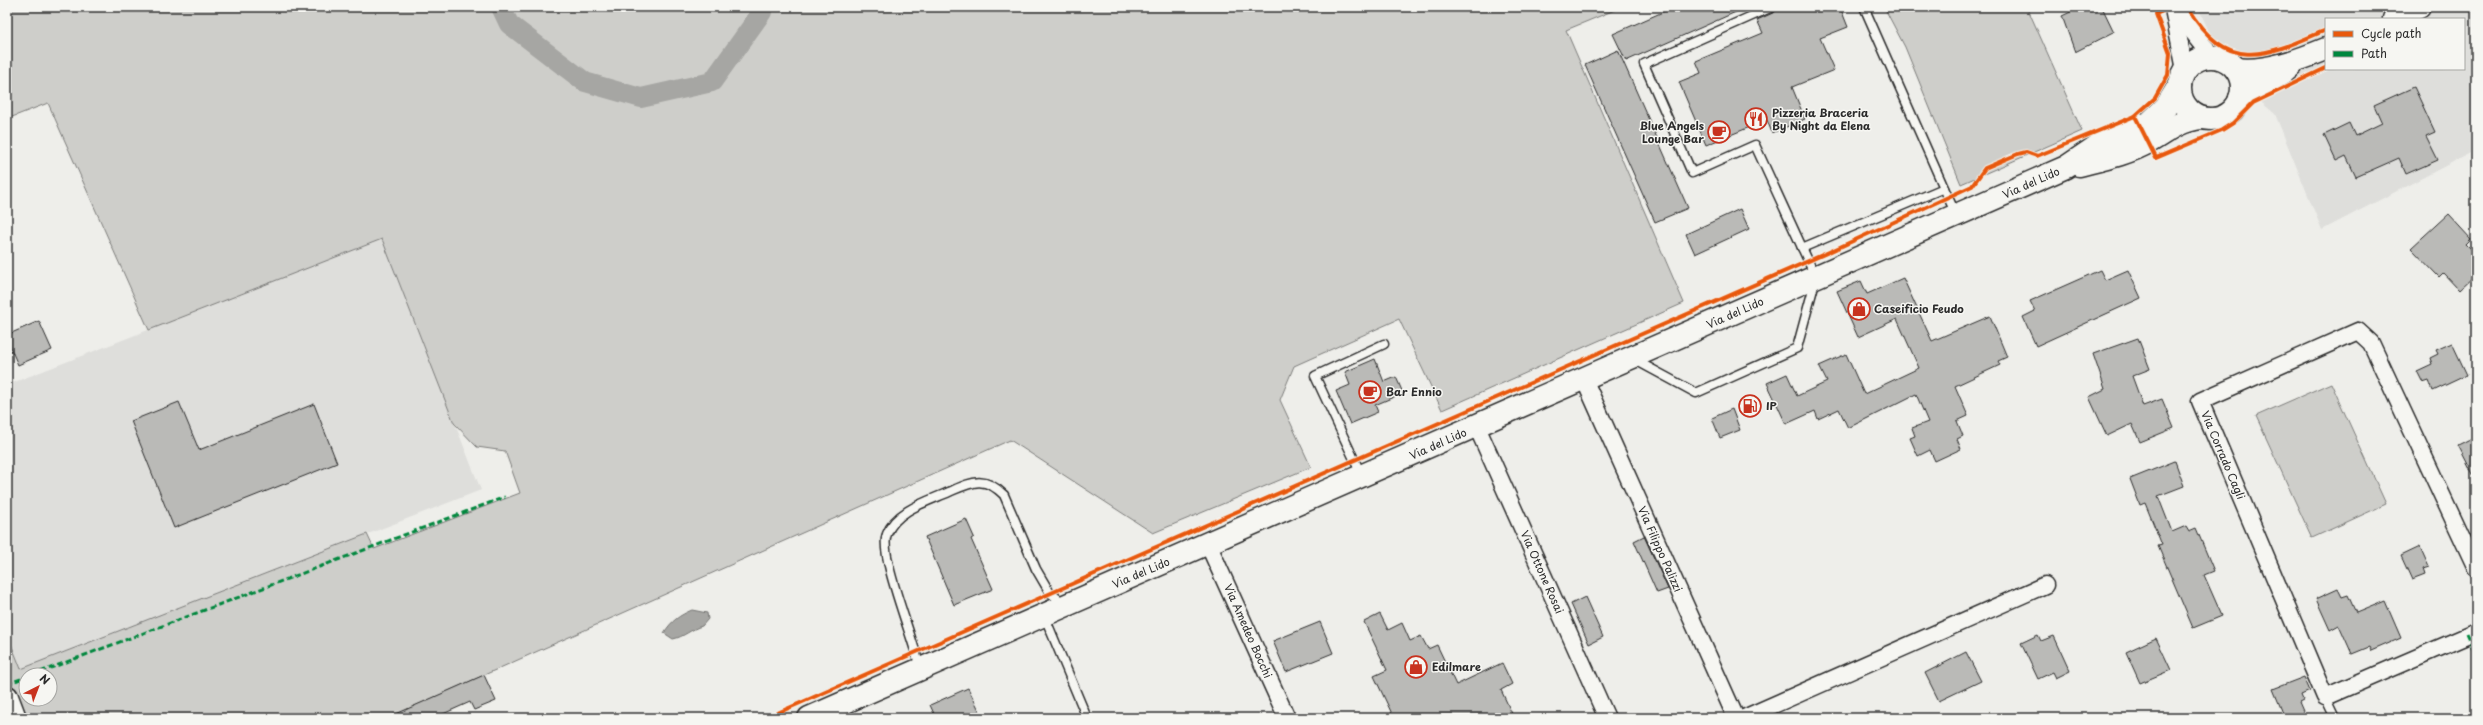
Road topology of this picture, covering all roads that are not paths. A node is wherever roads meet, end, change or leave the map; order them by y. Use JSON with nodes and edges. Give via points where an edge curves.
{"nodes":[{"id":1,"x":1772,"y":7,"type":"edge"},
{"id":2,"x":1864,"y":7,"type":"edge"},
{"id":3,"x":2173,"y":7,"type":"edge"},
{"id":4,"x":2325,"y":49,"type":"edge"},
{"id":5,"x":2215,"y":57,"type":"junction"},
{"id":6,"x":2294,"y":63,"type":"junction"},
{"id":7,"x":2236,"y":69,"type":"junction"},
{"id":8,"x":2183,"y":77,"type":"junction"},
{"id":9,"x":2240,"y":98,"type":"junction"},
{"id":10,"x":2201,"y":118,"type":"junction"},
{"id":11,"x":2066,"y":167,"type":"junction"},
{"id":12,"x":1944,"y":188,"type":"junction"},
{"id":13,"x":1956,"y":216,"type":"junction"},
{"id":14,"x":1802,"y":248,"type":"junction"},
{"id":15,"x":1816,"y":278,"type":"junction"},
{"id":16,"x":1384,"y":344,"type":"dead end"},
{"id":17,"x":1632,"y":358,"type":"junction"},
{"id":18,"x":1584,"y":379,"type":"junction"},
{"id":19,"x":1477,"y":426,"type":"junction"},
{"id":20,"x":1363,"y":477,"type":"junction"},
{"id":21,"x":1208,"y":544,"type":"junction"},
{"id":22,"x":2476,"y":568,"type":"edge"},
{"id":23,"x":2045,"y":585,"type":"dead end"},
{"id":24,"x":1067,"y":605,"type":"junction"},
{"id":25,"x":1044,"y":615,"type":"junction"},
{"id":26,"x":2476,"y":632,"type":"edge"},
{"id":27,"x":920,"y":669,"type":"junction"},
{"id":28,"x":7,"y":697,"type":"edge"},
{"id":29,"x":2325,"y":697,"type":"junction"},
{"id":30,"x":15,"y":718,"type":"edge"},
{"id":31,"x":809,"y":718,"type":"edge"},
{"id":32,"x":1087,"y":718,"type":"edge"},
{"id":33,"x":1287,"y":718,"type":"edge"},
{"id":34,"x":1606,"y":718,"type":"edge"},
{"id":35,"x":1736,"y":718,"type":"edge"},
{"id":36,"x":1744,"y":718,"type":"edge"},
{"id":37,"x":2335,"y":718,"type":"edge"}],
"edges":[{"from":1,"to":14,"type":"lane","via":[[1644,64],[1692,174],[1755,145]]},
{"from":2,"to":12,"type":"lane"},
{"from":3,"to":5,"type":"street"},
{"from":3,"to":8,"type":"street"},
{"from":4,"to":6,"type":"main road"},
{"from":5,"to":7,"type":"main road","via":[[2223,59]]},
{"from":5,"to":8,"type":"main road","via":[[2199,59]]},
{"from":6,"to":7,"type":"main road","via":[[2249,71]]},
{"from":6,"to":9,"type":"main road","via":[[2283,73]]},
{"from":7,"to":9,"type":"main road","via":[[2241,83]]},
{"from":8,"to":10,"type":"main road","via":[[2180,95],[2184,105]]},
{"from":8,"to":11,"type":"main road","name":"Via del Lido","via":[[2166,107],[2149,123],[2100,144]]},
{"from":9,"to":10,"type":"main road","via":[[2231,112],[2225,116]]},
{"from":10,"to":11,"type":"main road","name":"Via del Lido","via":[[2174,125],[2149,142],[2125,153]]},
{"from":11,"to":13,"type":"main road","name":"Via del Lido"},
{"from":12,"to":13,"type":"lane"},
{"from":12,"to":14,"type":"lane"},
{"from":13,"to":15,"type":"main road","name":"Via del Lido"},
{"from":14,"to":15,"type":"lane"},
{"from":15,"to":17,"type":"main road","name":"Via del Lido"},
{"from":15,"to":17,"type":"lane","via":[[1798,348],[1703,390],[1696,393]]},
{"from":16,"to":20,"type":"lane","via":[[1315,376]]},
{"from":17,"to":18,"type":"main road","name":"Via del Lido"},
{"from":18,"to":19,"type":"main road","name":"Via del Lido"},
{"from":18,"to":35,"type":"street","name":"Via Filippo Palizzi"},
{"from":19,"to":20,"type":"main road","name":"Via del Lido"},
{"from":19,"to":34,"type":"street","name":"Via Ottone Rosai"},
{"from":20,"to":21,"type":"main road","name":"Via del Lido"},
{"from":21,"to":24,"type":"main road","name":"Via del Lido"},
{"from":21,"to":33,"type":"street","name":"Via Amedeo Bocchi"},
{"from":22,"to":29,"type":"street","name":"Via Corrado Cagli","via":[[2371,342],[2358,331],[2200,401]]},
{"from":23,"to":36,"type":"street"},
{"from":24,"to":25,"type":"main road","name":"Via del Lido"},
{"from":24,"to":27,"type":"lane","via":[[1050,593],[1036,569],[1004,495],[982,481],[970,483],[909,510],[886,534],[886,555]]},
{"from":25,"to":27,"type":"main road","name":"Via del Lido"},
{"from":25,"to":32,"type":"lane"},
{"from":26,"to":29,"type":"street"},
{"from":27,"to":31,"type":"main road","name":"Via del Lido"},
{"from":28,"to":30,"type":"main road"},
{"from":29,"to":37,"type":"lane"}]}
